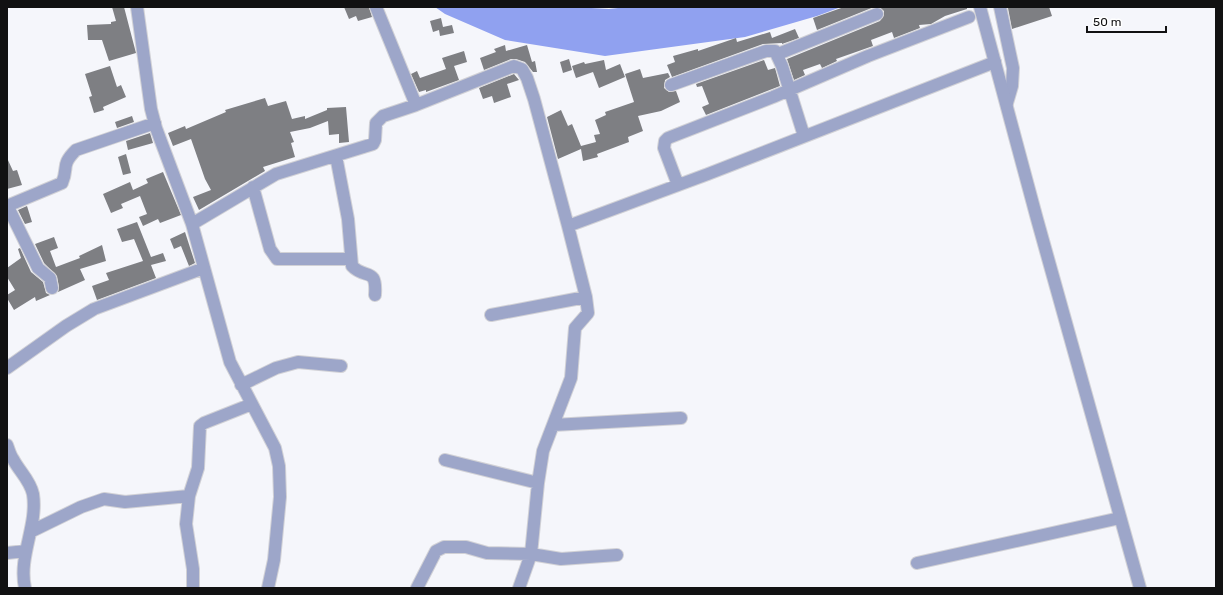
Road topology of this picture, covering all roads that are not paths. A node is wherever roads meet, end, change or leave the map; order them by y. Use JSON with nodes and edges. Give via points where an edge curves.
{"nodes":[{"id":1,"x":137,"y":7,"type":"edge"},
{"id":2,"x":376,"y":7,"type":"edge"},
{"id":3,"x":980,"y":7,"type":"edge"},
{"id":4,"x":1000,"y":7,"type":"edge"},
{"id":5,"x":877,"y":14,"type":"dead end"},
{"id":6,"x":969,"y":17,"type":"dead end"},
{"id":7,"x":778,"y":54,"type":"junction"},
{"id":8,"x":995,"y":62,"type":"junction"},
{"id":9,"x":671,"y":85,"type":"dead end"},
{"id":10,"x":790,"y":90,"type":"junction"},
{"id":11,"x":1007,"y":103,"type":"junction"},
{"id":12,"x":416,"y":105,"type":"junction"},
{"id":13,"x":155,"y":123,"type":"junction"},
{"id":14,"x":804,"y":136,"type":"junction"},
{"id":15,"x":336,"y":156,"type":"junction"},
{"id":16,"x":678,"y":185,"type":"junction"},
{"id":17,"x":253,"y":187,"type":"junction"},
{"id":18,"x":7,"y":206,"type":"edge"},
{"id":19,"x":192,"y":224,"type":"junction"},
{"id":20,"x":568,"y":226,"type":"junction"},
{"id":21,"x":350,"y":259,"type":"junction"},
{"id":22,"x":204,"y":268,"type":"junction"},
{"id":23,"x":52,"y":288,"type":"dead end"},
{"id":24,"x":375,"y":295,"type":"dead end"},
{"id":25,"x":586,"y":297,"type":"junction"},
{"id":26,"x":491,"y":316,"type":"dead end"},
{"id":27,"x":341,"y":366,"type":"dead end"},
{"id":28,"x":7,"y":368,"type":"edge"},
{"id":29,"x":241,"y":385,"type":"junction"},
{"id":30,"x":252,"y":404,"type":"junction"},
{"id":31,"x":681,"y":418,"type":"dead end"},
{"id":32,"x":553,"y":424,"type":"junction"},
{"id":33,"x":7,"y":445,"type":"edge"},
{"id":34,"x":445,"y":460,"type":"dead end"},
{"id":35,"x":538,"y":483,"type":"junction"},
{"id":36,"x":189,"y":496,"type":"junction"},
{"id":37,"x":1120,"y":518,"type":"junction"},
{"id":38,"x":32,"y":531,"type":"junction"},
{"id":39,"x":26,"y":551,"type":"junction"},
{"id":40,"x":7,"y":553,"type":"edge"},
{"id":41,"x":531,"y":554,"type":"junction"},
{"id":42,"x":617,"y":555,"type":"dead end"},
{"id":43,"x":917,"y":563,"type":"dead end"},
{"id":44,"x":25,"y":588,"type":"edge"},
{"id":45,"x":193,"y":588,"type":"edge"},
{"id":46,"x":268,"y":588,"type":"edge"},
{"id":47,"x":417,"y":588,"type":"edge"},
{"id":48,"x":519,"y":588,"type":"edge"},
{"id":49,"x":1140,"y":588,"type":"edge"}],
"edges":[{"from":1,"to":13,"type":"street"},
{"from":2,"to":12,"type":"street"},
{"from":3,"to":8,"type":"street"},
{"from":4,"to":11,"type":"street","via":[[1013,68],[1012,86]]},
{"from":5,"to":7,"type":"street"},
{"from":6,"to":10,"type":"street","via":[[868,56]]},
{"from":7,"to":9,"type":"street","via":[[775,51],[766,51]]},
{"from":7,"to":10,"type":"street"},
{"from":8,"to":11,"type":"street"},
{"from":8,"to":14,"type":"street"},
{"from":10,"to":14,"type":"street"},
{"from":10,"to":16,"type":"street","via":[[668,138],[664,148]]},
{"from":11,"to":37,"type":"street"},
{"from":12,"to":15,"type":"street","via":[[378,119],[373,144]]},
{"from":12,"to":20,"type":"street","via":[[514,66],[522,69],[534,99]]},
{"from":13,"to":18,"type":"street","via":[[76,150],[64,166],[65,176],[62,183]]},
{"from":13,"to":19,"type":"street"},
{"from":14,"to":16,"type":"street"},
{"from":15,"to":17,"type":"street","via":[[284,171]]},
{"from":15,"to":21,"type":"street","via":[[348,219]]},
{"from":16,"to":20,"type":"street"},
{"from":17,"to":19,"type":"street"},
{"from":17,"to":21,"type":"street","via":[[270,249],[277,259]]},
{"from":18,"to":23,"type":"street","via":[[38,268],[50,278]]},
{"from":19,"to":22,"type":"street"},
{"from":20,"to":25,"type":"street"},
{"from":21,"to":24,"type":"street","via":[[355,269],[366,272],[373,278],[376,285]]},
{"from":22,"to":28,"type":"street","via":[[94,309]]},
{"from":22,"to":29,"type":"street","via":[[230,362]]},
{"from":25,"to":26,"type":"street"},
{"from":25,"to":32,"type":"street","via":[[588,313],[574,334],[571,378]]},
{"from":27,"to":29,"type":"street","via":[[293,363],[266,372]]},
{"from":29,"to":30,"type":"street"},
{"from":30,"to":36,"type":"street","via":[[201,424],[198,468]]},
{"from":30,"to":46,"type":"street","via":[[272,442],[279,472],[277,530]]},
{"from":31,"to":32,"type":"street"},
{"from":32,"to":35,"type":"street","via":[[543,450]]},
{"from":33,"to":38,"type":"street","via":[[13,460],[32,489]]},
{"from":34,"to":35,"type":"street"},
{"from":35,"to":41,"type":"street"},
{"from":36,"to":38,"type":"street","via":[[129,502],[104,499],[81,507]]},
{"from":36,"to":45,"type":"street","via":[[186,524],[193,569]]},
{"from":37,"to":43,"type":"street"},
{"from":37,"to":49,"type":"street"},
{"from":38,"to":39,"type":"street"},
{"from":39,"to":40,"type":"street"},
{"from":39,"to":44,"type":"street","via":[[23,573]]},
{"from":41,"to":42,"type":"street","via":[[561,559]]},
{"from":41,"to":47,"type":"street","via":[[487,553],[466,547],[444,547],[436,551]]},
{"from":41,"to":48,"type":"street"}]}
